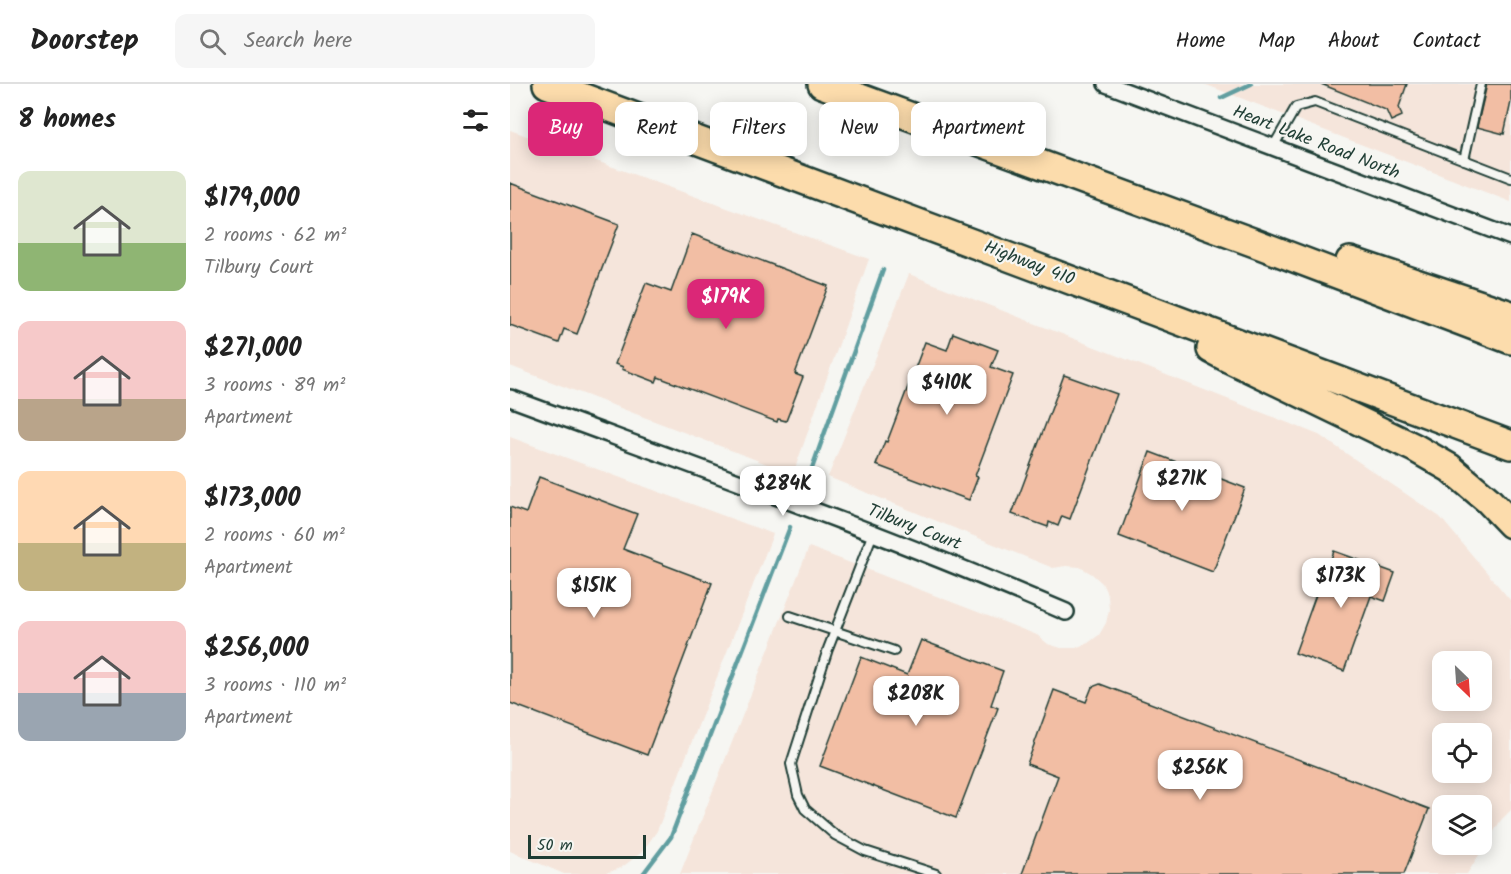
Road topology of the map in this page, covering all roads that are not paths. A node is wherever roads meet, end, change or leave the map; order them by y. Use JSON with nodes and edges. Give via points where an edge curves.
{"nodes":[{"id":1,"x":547,"y":84,"type":"edge"},
{"id":2,"x":822,"y":84,"type":"edge"},
{"id":3,"x":1481,"y":84,"type":"edge"},
{"id":4,"x":1110,"y":85,"type":"edge"},
{"id":5,"x":1273,"y":147,"type":"junction"},
{"id":6,"x":1464,"y":160,"type":"junction"},
{"id":7,"x":1511,"y":178,"type":"edge"},
{"id":8,"x":1511,"y":237,"type":"edge"},
{"id":9,"x":1255,"y":243,"type":"junction"},
{"id":10,"x":1140,"y":307,"type":"junction"},
{"id":11,"x":1511,"y":315,"type":"edge"},
{"id":12,"x":1511,"y":340,"type":"edge"},
{"id":13,"x":510,"y":398,"type":"edge"},
{"id":14,"x":1511,"y":445,"type":"edge"},
{"id":15,"x":1511,"y":524,"type":"edge"},
{"id":16,"x":873,"y":533,"type":"junction"},
{"id":17,"x":1066,"y":612,"type":"dead end"},
{"id":18,"x":790,"y":615,"type":"dead end"},
{"id":19,"x":834,"y":632,"type":"junction"},
{"id":20,"x":894,"y":651,"type":"dead end"},
{"id":21,"x":936,"y":874,"type":"edge"}],
"edges":[{"from":1,"to":10,"type":"highway","name":"Highway 410"},
{"from":2,"to":9,"type":"highway"},
{"from":3,"to":6,"type":"lane"},
{"from":4,"to":5,"type":"street","name":"Heart Lake Road North"},
{"from":5,"to":6,"type":"lane","via":[[1296,107],[1315,102]]},
{"from":5,"to":8,"type":"street","name":"Heart Lake Road North"},
{"from":6,"to":7,"type":"lane"},
{"from":9,"to":11,"type":"highway","via":[[1354,262]]},
{"from":9,"to":12,"type":"highway"},
{"from":10,"to":14,"type":"highway","name":"Highway 410"},
{"from":10,"to":15,"type":"highway","via":[[1228,358],[1450,468]]},
{"from":13,"to":16,"type":"street","name":"Tilbury Court"},
{"from":16,"to":17,"type":"street","name":"Tilbury Court"},
{"from":16,"to":19,"type":"lane"},
{"from":18,"to":19,"type":"lane"},
{"from":19,"to":20,"type":"lane"},
{"from":19,"to":21,"type":"lane","via":[[791,764],[798,795],[805,809],[835,834],[865,851]]}]}
